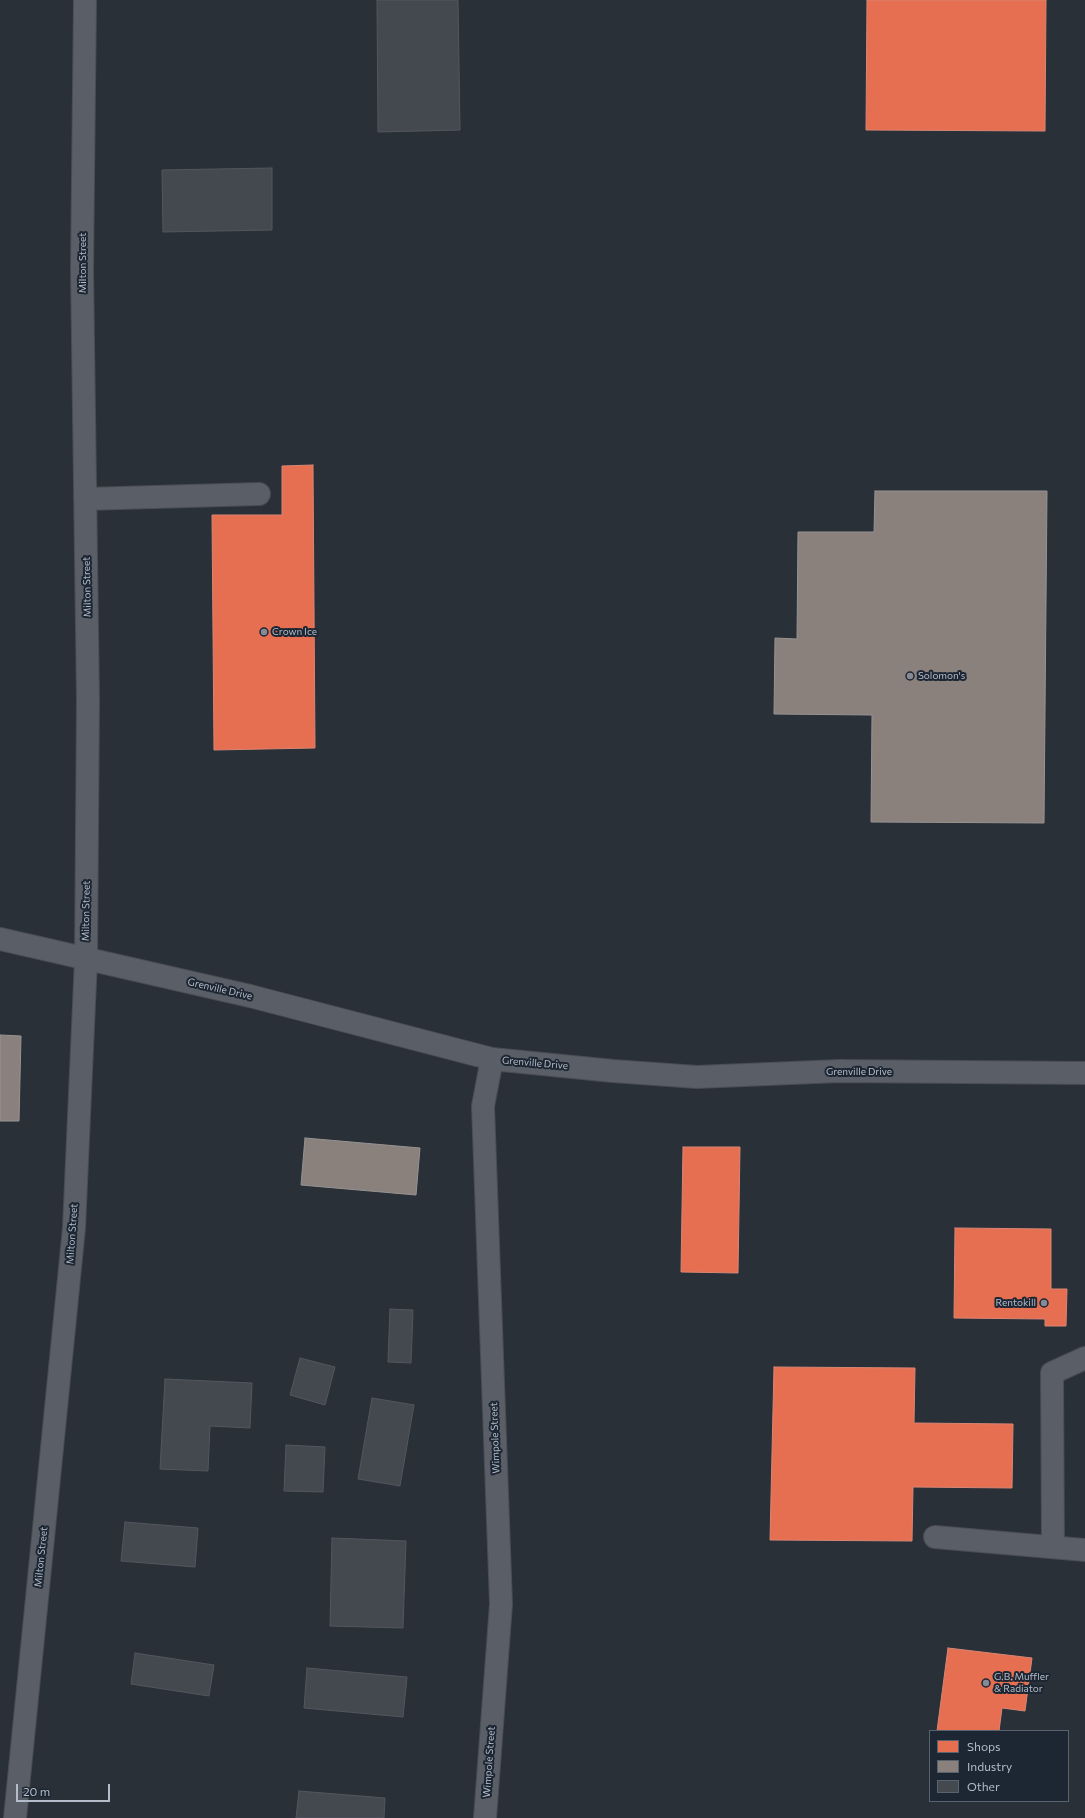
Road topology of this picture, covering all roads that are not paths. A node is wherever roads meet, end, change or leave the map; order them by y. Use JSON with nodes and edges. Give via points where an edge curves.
{"nodes":[{"id":1,"x":85,"y":0,"type":"edge"},
{"id":2,"x":259,"y":494,"type":"dead end"},
{"id":3,"x":85,"y":499,"type":"junction"},
{"id":4,"x":0,"y":939,"type":"edge"},
{"id":5,"x":86,"y":959,"type":"junction"},
{"id":6,"x":492,"y":1059,"type":"junction"},
{"id":7,"x":1085,"y":1073,"type":"edge"},
{"id":8,"x":1085,"y":1358,"type":"edge"},
{"id":9,"x":935,"y":1537,"type":"dead end"},
{"id":10,"x":1053,"y":1547,"type":"junction"},
{"id":11,"x":1085,"y":1550,"type":"edge"},
{"id":12,"x":15,"y":1818,"type":"edge"},
{"id":13,"x":485,"y":1818,"type":"edge"}],
"edges":[{"from":1,"to":3,"type":"street","name":"Milton Street","via":[[82,269]]},
{"from":2,"to":3,"type":"street"},
{"from":3,"to":5,"type":"street","name":"Milton Street","via":[[88,700]]},
{"from":4,"to":5,"type":"street","name":"Grenville Drive"},
{"from":5,"to":6,"type":"street","name":"Grenville Drive","via":[[250,996]]},
{"from":5,"to":12,"type":"street","name":"Milton Street","via":[[74,1228]]},
{"from":6,"to":7,"type":"street","name":"Grenville Drive","via":[[697,1077],[839,1071]]},
{"from":6,"to":13,"type":"street","name":"Wimpole Street","via":[[482,1106],[502,1604]]},
{"from":8,"to":10,"type":"street","via":[[1052,1373]]},
{"from":9,"to":10,"type":"street"},
{"from":10,"to":11,"type":"street"}]}
